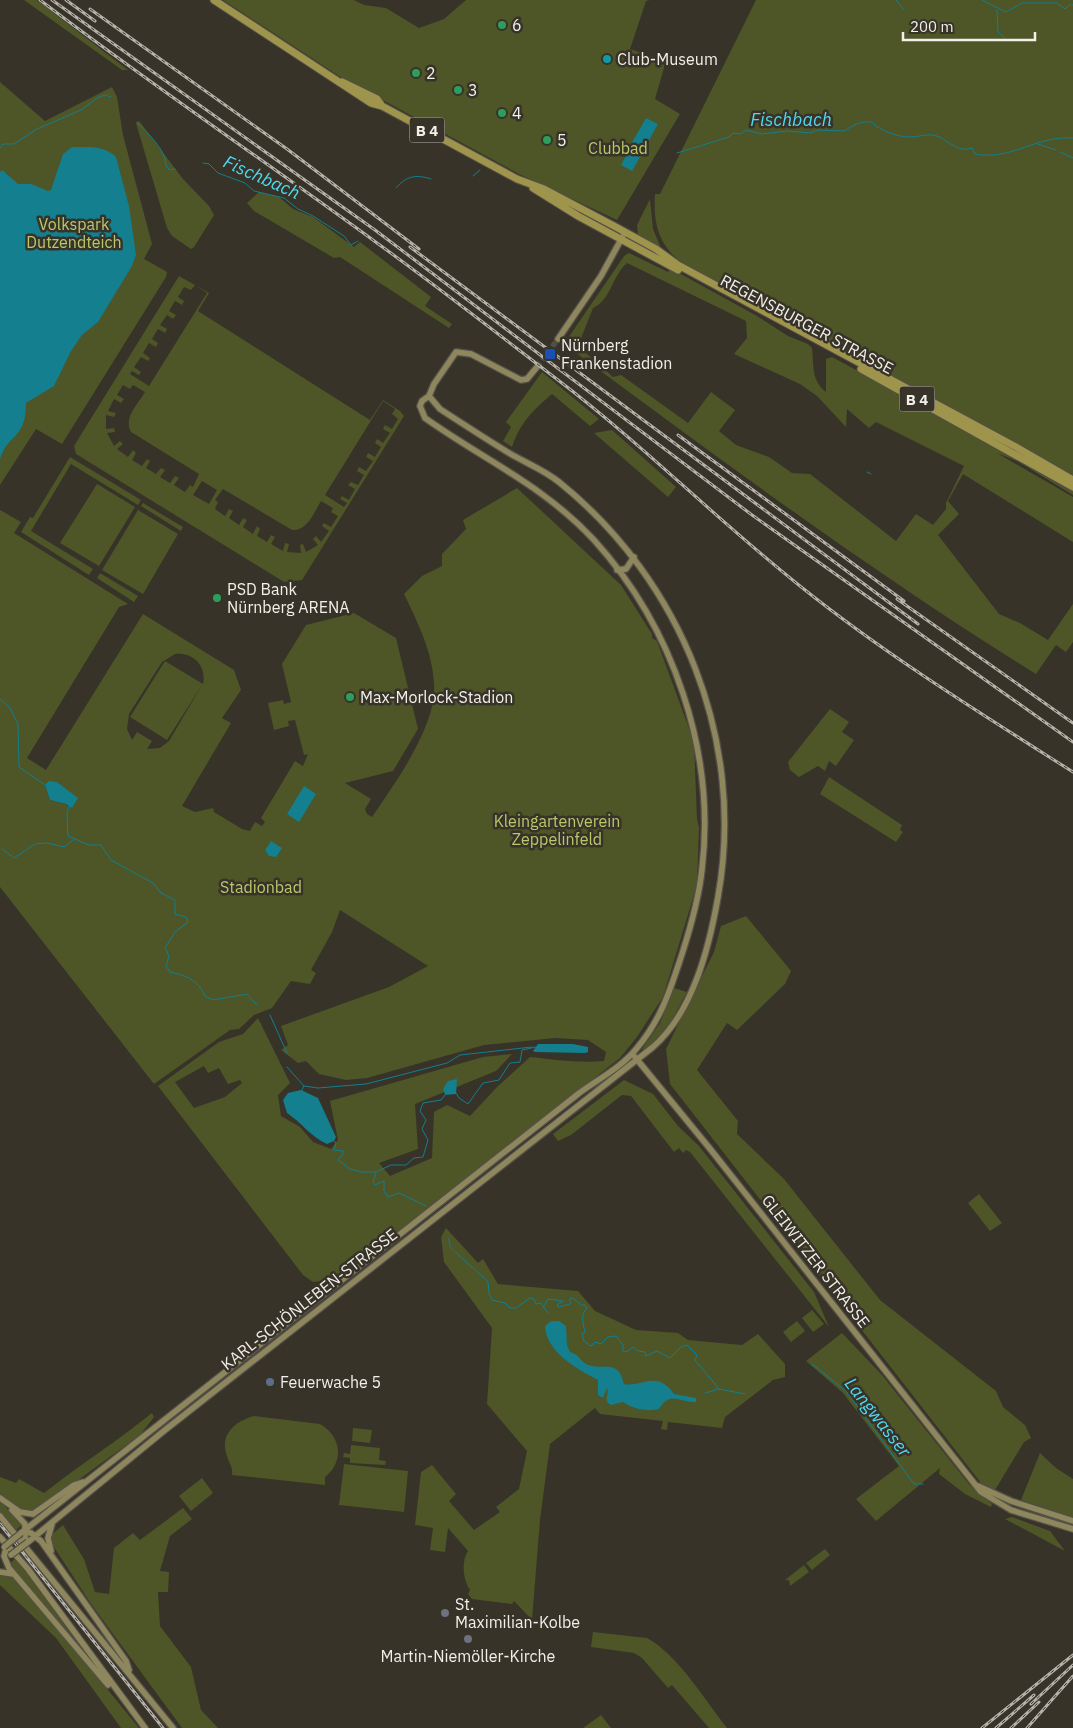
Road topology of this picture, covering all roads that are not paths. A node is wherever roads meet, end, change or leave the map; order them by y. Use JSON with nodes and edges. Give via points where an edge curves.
{"nodes":[{"id":1,"x":214,"y":0,"type":"edge"},
{"id":2,"x":529,"y":185,"type":"junction"},
{"id":3,"x":625,"y":232,"type":"junction"},
{"id":4,"x":621,"y":239,"type":"junction"},
{"id":5,"x":558,"y":339,"type":"tunnel mouth"},
{"id":6,"x":537,"y":367,"type":"tunnel mouth"},
{"id":7,"x":429,"y":396,"type":"junction"},
{"id":8,"x":1016,"y":447,"type":"junction"},
{"id":9,"x":1007,"y":450,"type":"junction"},
{"id":10,"x":1073,"y":480,"type":"edge"},
{"id":11,"x":1073,"y":487,"type":"edge"},
{"id":12,"x":634,"y":558,"type":"junction"},
{"id":13,"x":617,"y":570,"type":"junction"},
{"id":14,"x":631,"y":1055,"type":"junction"},
{"id":15,"x":637,"y":1059,"type":"junction"},
{"id":16,"x":409,"y":1227,"type":"junction"},
{"id":17,"x":411,"y":1236,"type":"junction"},
{"id":18,"x":88,"y":1480,"type":"junction"},
{"id":19,"x":978,"y":1486,"type":"junction"},
{"id":20,"x":2,"y":1500,"type":"edge"},
{"id":21,"x":0,"y":1516,"type":"edge"},
{"id":22,"x":1073,"y":1520,"type":"edge"},
{"id":23,"x":52,"y":1523,"type":"junction"},
{"id":24,"x":1073,"y":1529,"type":"edge"},
{"id":25,"x":24,"y":1531,"type":"junction"},
{"id":26,"x":36,"y":1536,"type":"junction"},
{"id":27,"x":0,"y":1537,"type":"edge"},
{"id":28,"x":27,"y":1541,"type":"junction"},
{"id":29,"x":3,"y":1549,"type":"edge"},
{"id":30,"x":54,"y":1557,"type":"junction"},
{"id":31,"x":5,"y":1558,"type":"edge"},
{"id":32,"x":0,"y":1572,"type":"edge"},
{"id":33,"x":13,"y":1574,"type":"junction"},
{"id":34,"x":131,"y":1674,"type":"junction"},
{"id":35,"x":116,"y":1690,"type":"junction"},
{"id":36,"x":145,"y":1728,"type":"edge"},
{"id":37,"x":173,"y":1728,"type":"edge"}],
"edges":[{"from":1,"to":2,"type":"main road","name":"REGENSBURGER STRASSE","number":"B 4","via":[[371,103]]},
{"from":2,"to":3,"type":"main road","name":"REGENSBURGER STRASSE","number":"B 4","via":[[548,191]]},
{"from":2,"to":4,"type":"main road","name":"REGENSBURGER STRASSE","number":"B 4"},
{"from":3,"to":4,"type":"main road"},
{"from":3,"to":8,"type":"main road","name":"REGENSBURGER STRASSE","number":"B 4","via":[[692,273]]},
{"from":4,"to":5,"type":"main road","via":[[601,276]]},
{"from":4,"to":9,"type":"main road","name":"REGENSBURGER STRASSE","number":"B 4"},
{"from":6,"to":7,"type":"main road","via":[[530,377],[523,380],[471,354],[456,352]]},
{"from":7,"to":12,"type":"main road","name":"KARL-SCHÖNLEBEN-STRASSE","via":[[440,410],[564,486],[596,514]]},
{"from":7,"to":13,"type":"main road","name":"KARL-SCHÖNLEBEN-STRASSE","via":[[420,406],[423,416],[557,505],[594,541]]},
{"from":8,"to":9,"type":"main road"},
{"from":8,"to":10,"type":"main road","number":"B 4"},
{"from":9,"to":11,"type":"main road","name":"REGENSBURGER STRASSE","number":"B 4"},
{"from":12,"to":13,"type":"main road","via":[[629,567]]},
{"from":12,"to":15,"type":"main road","name":"KARL-SCHÖNLEBEN-STRASSE","via":[[672,616],[700,677],[719,749],[725,813],[721,881],[702,959],[676,1020],[657,1043]]},
{"from":13,"to":14,"type":"main road","name":"KARL-SCHÖNLEBEN-STRASSE","via":[[649,618],[679,683],[697,749],[704,823],[698,896],[671,992],[654,1024]]},
{"from":14,"to":15,"type":"main road","name":"GLEIWITZER STRASSE"},
{"from":14,"to":16,"type":"main road","name":"KARL-SCHÖNLEBEN-STRASSE"},
{"from":15,"to":17,"type":"main road","name":"KARL-SCHÖNLEBEN-STRASSE"},
{"from":15,"to":19,"type":"main road","name":"GLEIWITZER STRASSE"},
{"from":16,"to":17,"type":"main road"},
{"from":16,"to":18,"type":"main road","name":"KARL-SCHÖNLEBEN-STRASSE"},
{"from":17,"to":23,"type":"main road","name":"KARL-SCHÖNLEBEN-STRASSE","via":[[154,1438]]},
{"from":18,"to":20,"type":"main road","via":[[74,1485],[33,1514],[20,1512]]},
{"from":18,"to":25,"type":"main road","name":"KARL-SCHÖNLEBEN-STRASSE"},
{"from":19,"to":22,"type":"main road","name":"GLEIWITZER STRASSE","via":[[1010,1501]]},
{"from":19,"to":24,"type":"main road","name":"GLEIWITZER STRASSE","via":[[983,1494],[1008,1509]]},
{"from":20,"to":25,"type":"main road"},
{"from":21,"to":34,"type":"main road"},
{"from":23,"to":26,"type":"main road","name":"KARL-SCHÖNLEBEN-STRASSE"},
{"from":23,"to":30,"type":"main road","via":[[48,1540]]},
{"from":25,"to":26,"type":"main road"},
{"from":25,"to":28,"type":"main road"},
{"from":25,"to":29,"type":"main road","name":"KARL-SCHÖNLEBEN-STRASSE","bridge":true},
{"from":26,"to":28,"type":"main road","name":"KARL-SCHÖNLEBEN-STRASSE"},
{"from":26,"to":30,"type":"main road"},
{"from":27,"to":35,"type":"main road","via":[[28,1569]]},
{"from":28,"to":31,"type":"main road","name":"KARL-SCHÖNLEBEN-STRASSE","bridge":true},
{"from":29,"to":31,"type":"main road"},
{"from":30,"to":34,"type":"main road","via":[[126,1661]]},
{"from":31,"to":33,"type":"main road"},
{"from":32,"to":33,"type":"main road"},
{"from":33,"to":35,"type":"main road","via":[[106,1683]]},
{"from":34,"to":37,"type":"main road"},
{"from":35,"to":36,"type":"main road"}]}
